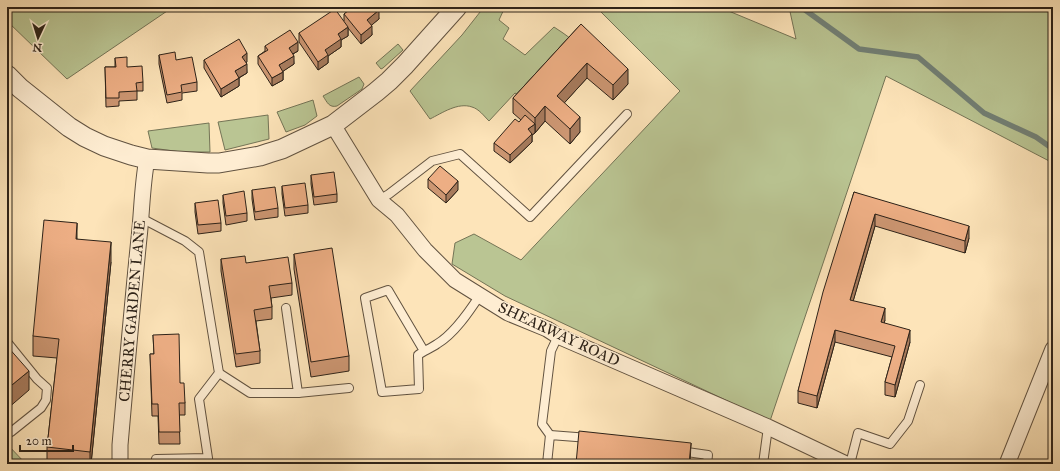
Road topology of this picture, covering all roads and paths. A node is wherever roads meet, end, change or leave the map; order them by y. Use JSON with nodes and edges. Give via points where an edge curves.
{"nodes":[{"id":1,"x":457,"y":7,"type":"edge"},
{"id":2,"x":7,"y":75,"type":"edge"},
{"id":3,"x":627,"y":114,"type":"dead end"},
{"id":4,"x":333,"y":125,"type":"junction"},
{"id":5,"x":147,"y":159,"type":"junction"},
{"id":6,"x":380,"y":200,"type":"junction"},
{"id":7,"x":141,"y":218,"type":"junction"},
{"id":8,"x":480,"y":295,"type":"junction"},
{"id":9,"x":286,"y":308,"type":"dead end"},
{"id":10,"x":558,"y":336,"type":"junction"},
{"id":11,"x":7,"y":342,"type":"edge"},
{"id":12,"x":1053,"y":349,"type":"edge"},
{"id":13,"x":424,"y":351,"type":"junction"},
{"id":14,"x":219,"y":373,"type":"junction"},
{"id":15,"x":920,"y":385,"type":"dead end"},
{"id":16,"x":349,"y":388,"type":"dead end"},
{"id":17,"x":298,"y":393,"type":"junction"},
{"id":18,"x":768,"y":427,"type":"junction"},
{"id":19,"x":11,"y":432,"type":"dead end"},
{"id":20,"x":550,"y":435,"type":"junction"},
{"id":21,"x":600,"y":440,"type":"edge"},
{"id":22,"x":670,"y":450,"type":"edge"},
{"id":23,"x":156,"y":460,"type":"dead end"},
{"id":24,"x":120,"y":464,"type":"edge"},
{"id":25,"x":547,"y":464,"type":"edge"},
{"id":26,"x":707,"y":464,"type":"edge"},
{"id":27,"x":763,"y":464,"type":"edge"},
{"id":28,"x":846,"y":464,"type":"edge"},
{"id":29,"x":850,"y":464,"type":"edge"},
{"id":30,"x":1007,"y":464,"type":"edge"}],
"edges":[{"from":1,"to":4,"type":"street","via":[[405,65],[376,92]]},
{"from":2,"to":5,"type":"street","via":[[69,127],[104,146]]},
{"from":3,"to":6,"type":"lane","via":[[530,217],[460,154],[432,162]]},
{"from":4,"to":5,"type":"street","via":[[282,149],[260,156],[219,163]]},
{"from":4,"to":6,"type":"street","name":"SHEARWAY ROAD"},
{"from":5,"to":7,"type":"street","name":"CHERRY GARDEN LANE"},
{"from":6,"to":8,"type":"street","name":"SHEARWAY ROAD","via":[[397,215],[425,250],[455,280]]},
{"from":7,"to":14,"type":"lane","via":[[185,241],[199,252]]},
{"from":7,"to":24,"type":"street","name":"CHERRY GARDEN LANE"},
{"from":8,"to":10,"type":"street","name":"SHEARWAY ROAD","via":[[508,313]]},
{"from":8,"to":13,"type":"lane","via":[[471,310],[453,330],[438,344]]},
{"from":9,"to":17,"type":"lane"},
{"from":10,"to":18,"type":"street","name":"SHEARWAY ROAD"},
{"from":10,"to":20,"type":"lane","via":[[551,351],[542,424]]},
{"from":11,"to":19,"type":"lane","via":[[47,388],[46,400],[41,408]]},
{"from":12,"to":30,"type":"street"},
{"from":13,"to":13,"type":"lane","via":[[418,355],[419,389],[382,392],[365,298],[388,290]]},
{"from":14,"to":17,"type":"lane","via":[[250,392]]},
{"from":14,"to":23,"type":"lane","via":[[199,399],[208,458]]},
{"from":15,"to":29,"type":"lane","via":[[908,421],[890,444],[858,433]]},
{"from":16,"to":17,"type":"lane"},
{"from":18,"to":27,"type":"lane"},
{"from":18,"to":28,"type":"street","name":"SHEARWAY ROAD"},
{"from":20,"to":21,"type":"lane"},
{"from":20,"to":25,"type":"lane"},
{"from":22,"to":26,"type":"lane","via":[[708,456]]}]}
